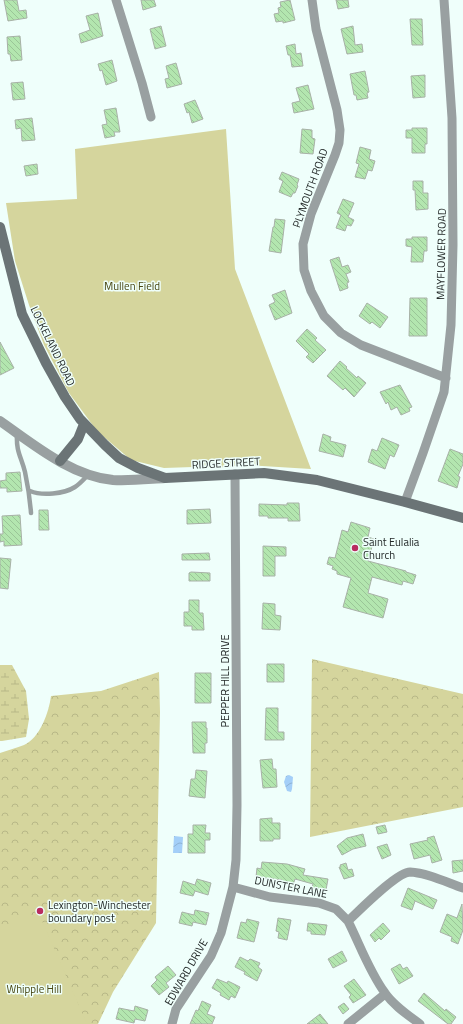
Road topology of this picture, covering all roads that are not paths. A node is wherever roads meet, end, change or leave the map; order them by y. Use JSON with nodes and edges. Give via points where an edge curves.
{"nodes":[{"id":1,"x":116,"y":0,"type":"edge"},
{"id":2,"x":312,"y":0,"type":"edge"},
{"id":3,"x":444,"y":0,"type":"edge"},
{"id":4,"x":151,"y":117,"type":"dead end"},
{"id":5,"x":0,"y":226,"type":"edge"},
{"id":6,"x":446,"y":378,"type":"junction"},
{"id":7,"x":0,"y":421,"type":"edge"},
{"id":8,"x":84,"y":424,"type":"junction"},
{"id":9,"x":17,"y":433,"type":"junction"},
{"id":10,"x":60,"y":461,"type":"junction"},
{"id":11,"x":89,"y":474,"type":"junction"},
{"id":12,"x":235,"y":474,"type":"junction"},
{"id":13,"x":165,"y":478,"type":"junction"},
{"id":14,"x":30,"y":491,"type":"junction"},
{"id":15,"x":405,"y":502,"type":"junction"},
{"id":16,"x":31,"y":513,"type":"dead end"},
{"id":17,"x":463,"y":518,"type":"edge"},
{"id":18,"x":234,"y":887,"type":"junction"},
{"id":19,"x":463,"y":888,"type":"edge"},
{"id":20,"x":348,"y":921,"type":"junction"},
{"id":21,"x":385,"y":994,"type":"junction"},
{"id":22,"x":172,"y":1024,"type":"edge"},
{"id":23,"x":348,"y":1024,"type":"edge"},
{"id":24,"x":420,"y":1024,"type":"edge"}],
"edges":[{"from":1,"to":4,"type":"street"},
{"from":2,"to":6,"type":"street","name":"PLYMOUTH ROAD","via":[[316,29],[340,130],[339,143],[310,214],[303,244],[304,270],[311,291],[324,316],[341,333],[360,345]]},
{"from":3,"to":6,"type":"street","name":"MAYFLOWER ROAD","via":[[452,118],[453,183],[452,325]]},
{"from":5,"to":8,"type":"main road","name":"LOCKELAND ROAD","via":[[22,314],[65,397]]},
{"from":6,"to":15,"type":"street","name":"MAYFLOWER ROAD","via":[[437,414]]},
{"from":7,"to":9,"type":"street","name":"RIDGE STREET"},
{"from":8,"to":10,"type":"main road","via":[[78,439]]},
{"from":8,"to":13,"type":"main road","name":"LOCKELAND ROAD","via":[[119,458]]},
{"from":9,"to":10,"type":"street","name":"RIDGE STREET"},
{"from":9,"to":14,"type":"lane","via":[[18,452]]},
{"from":10,"to":11,"type":"street","name":"RIDGE STREET"},
{"from":11,"to":13,"type":"street","name":"RIDGE STREET","via":[[113,480]]},
{"from":11,"to":14,"type":"lane","via":[[71,490],[46,495]]},
{"from":12,"to":13,"type":"main road","name":"RIDGE STREET"},
{"from":12,"to":15,"type":"main road","name":"RIDGE STREET","via":[[264,473],[317,480]]},
{"from":12,"to":18,"type":"street","name":"PEPPER HILL DRIVE","via":[[237,805]]},
{"from":14,"to":16,"type":"lane"},
{"from":15,"to":17,"type":"main road","name":"RIDGE STREET"},
{"from":18,"to":20,"type":"street","name":"DUNSTER LANE","via":[[270,897],[319,903],[336,909]]},
{"from":18,"to":22,"type":"street","name":"EDWARD DRIVE","via":[[215,949],[176,1009]]},
{"from":19,"to":20,"type":"street","via":[[423,874],[408,872],[397,877]]},
{"from":20,"to":21,"type":"street"},
{"from":21,"to":23,"type":"street"},
{"from":21,"to":24,"type":"street","via":[[400,1010]]}]}
